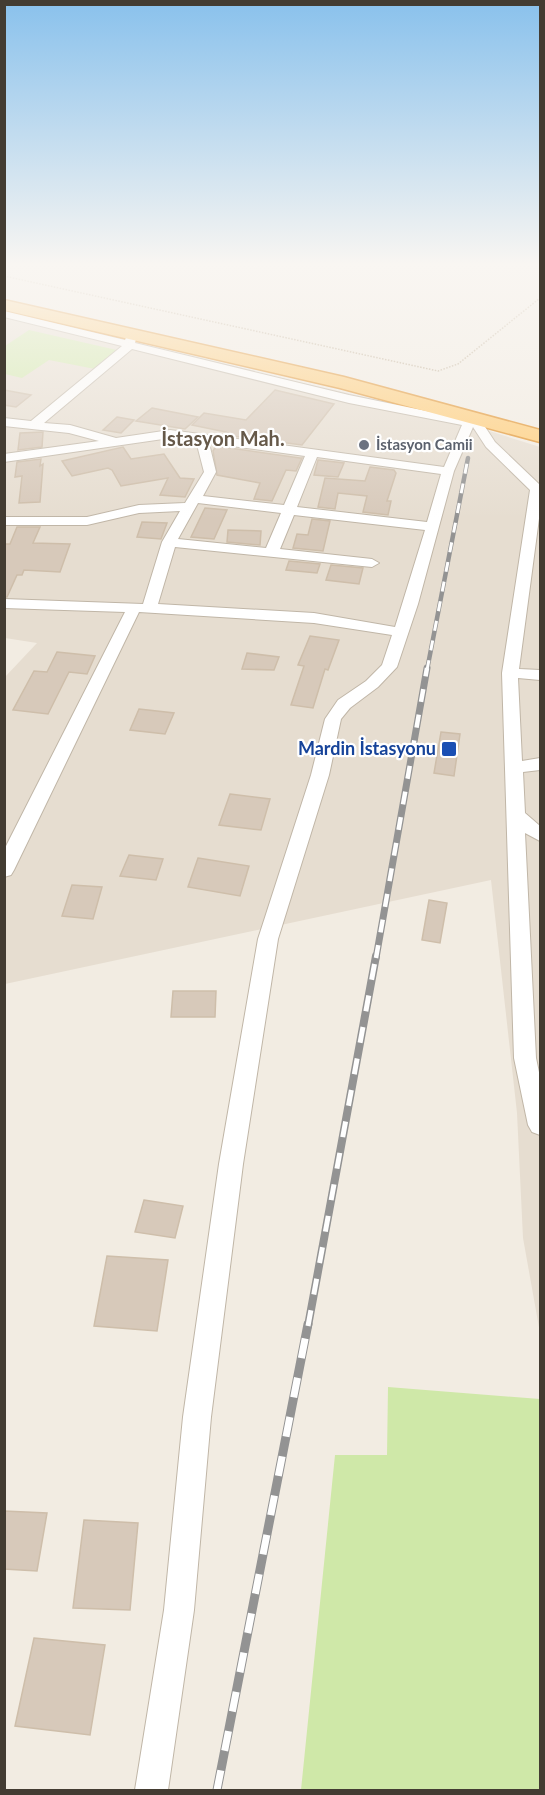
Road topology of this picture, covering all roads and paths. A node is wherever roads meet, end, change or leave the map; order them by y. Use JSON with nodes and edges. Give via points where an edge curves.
{"nodes":[{"id":1,"x":126,"y":351,"type":"edge"},
{"id":2,"x":184,"y":351,"type":"edge"},
{"id":3,"x":239,"y":351,"type":"edge"},
{"id":4,"x":338,"y":351,"type":"edge"},
{"id":5,"x":474,"y":351,"type":"edge"},
{"id":6,"x":471,"y":420,"type":"junction"},
{"id":7,"x":4,"y":422,"type":"edge"},
{"id":8,"x":540,"y":424,"type":"edge"},
{"id":9,"x":34,"y":425,"type":"junction"},
{"id":10,"x":540,"y":436,"type":"edge"},
{"id":11,"x":201,"y":438,"type":"junction"},
{"id":12,"x":117,"y":442,"type":"junction"},
{"id":13,"x":313,"y":452,"type":"junction"},
{"id":14,"x":5,"y":458,"type":"edge"},
{"id":15,"x":448,"y":471,"type":"junction"},
{"id":16,"x":539,"y":491,"type":"edge"},
{"id":17,"x":192,"y":503,"type":"junction"},
{"id":18,"x":288,"y":509,"type":"junction"},
{"id":19,"x":4,"y":521,"type":"edge"},
{"id":20,"x":433,"y":527,"type":"junction"},
{"id":21,"x":169,"y":542,"type":"junction"},
{"id":22,"x":271,"y":554,"type":"junction"},
{"id":23,"x":372,"y":563,"type":"dead end"},
{"id":24,"x":4,"y":603,"type":"edge"},
{"id":25,"x":141,"y":608,"type":"junction"},
{"id":26,"x":400,"y":632,"type":"junction"},
{"id":27,"x":510,"y":673,"type":"junction"},
{"id":28,"x":540,"y":675,"type":"edge"},
{"id":29,"x":540,"y":764,"type":"edge"},
{"id":30,"x":513,"y":768,"type":"junction"},
{"id":31,"x":515,"y":815,"type":"junction"},
{"id":32,"x":540,"y":835,"type":"edge"},
{"id":33,"x":4,"y":870,"type":"edge"},
{"id":34,"x":533,"y":1056,"type":"edge"},
{"id":35,"x":540,"y":1125,"type":"edge"},
{"id":36,"x":152,"y":1791,"type":"edge"}],
"edges":[{"from":1,"to":9,"type":"street"},
{"from":2,"to":6,"type":"highway","via":[[344,383]]},
{"from":3,"to":8,"type":"highway"},
{"from":4,"to":5,"type":"path","via":[[438,371],[458,364]]},
{"from":6,"to":10,"type":"highway"},
{"from":6,"to":15,"type":"street"},
{"from":6,"to":16,"type":"street"},
{"from":7,"to":9,"type":"street"},
{"from":9,"to":12,"type":"street","via":[[94,434]]},
{"from":11,"to":12,"type":"street","via":[[170,434]]},
{"from":11,"to":13,"type":"street"},
{"from":11,"to":17,"type":"street","via":[[210,472]]},
{"from":12,"to":14,"type":"street"},
{"from":13,"to":15,"type":"street"},
{"from":13,"to":18,"type":"street"},
{"from":15,"to":20,"type":"street"},
{"from":16,"to":27,"type":"street"},
{"from":17,"to":18,"type":"street"},
{"from":17,"to":19,"type":"street","via":[[139,509],[87,521]]},
{"from":17,"to":21,"type":"street"},
{"from":18,"to":20,"type":"street"},
{"from":18,"to":22,"type":"street"},
{"from":20,"to":26,"type":"street"},
{"from":21,"to":22,"type":"street"},
{"from":21,"to":25,"type":"street"},
{"from":22,"to":23,"type":"street"},
{"from":24,"to":25,"type":"street"},
{"from":25,"to":26,"type":"street","via":[[314,618]]},
{"from":25,"to":33,"type":"street"},
{"from":26,"to":36,"type":"street","via":[[389,667],[344,704],[333,719],[320,775],[268,939],[231,1164],[197,1417],[179,1610]]},
{"from":27,"to":28,"type":"street"},
{"from":27,"to":30,"type":"street"},
{"from":29,"to":30,"type":"street"},
{"from":30,"to":31,"type":"street"},
{"from":31,"to":32,"type":"street"},
{"from":31,"to":34,"type":"street"},
{"from":34,"to":35,"type":"street"}]}
